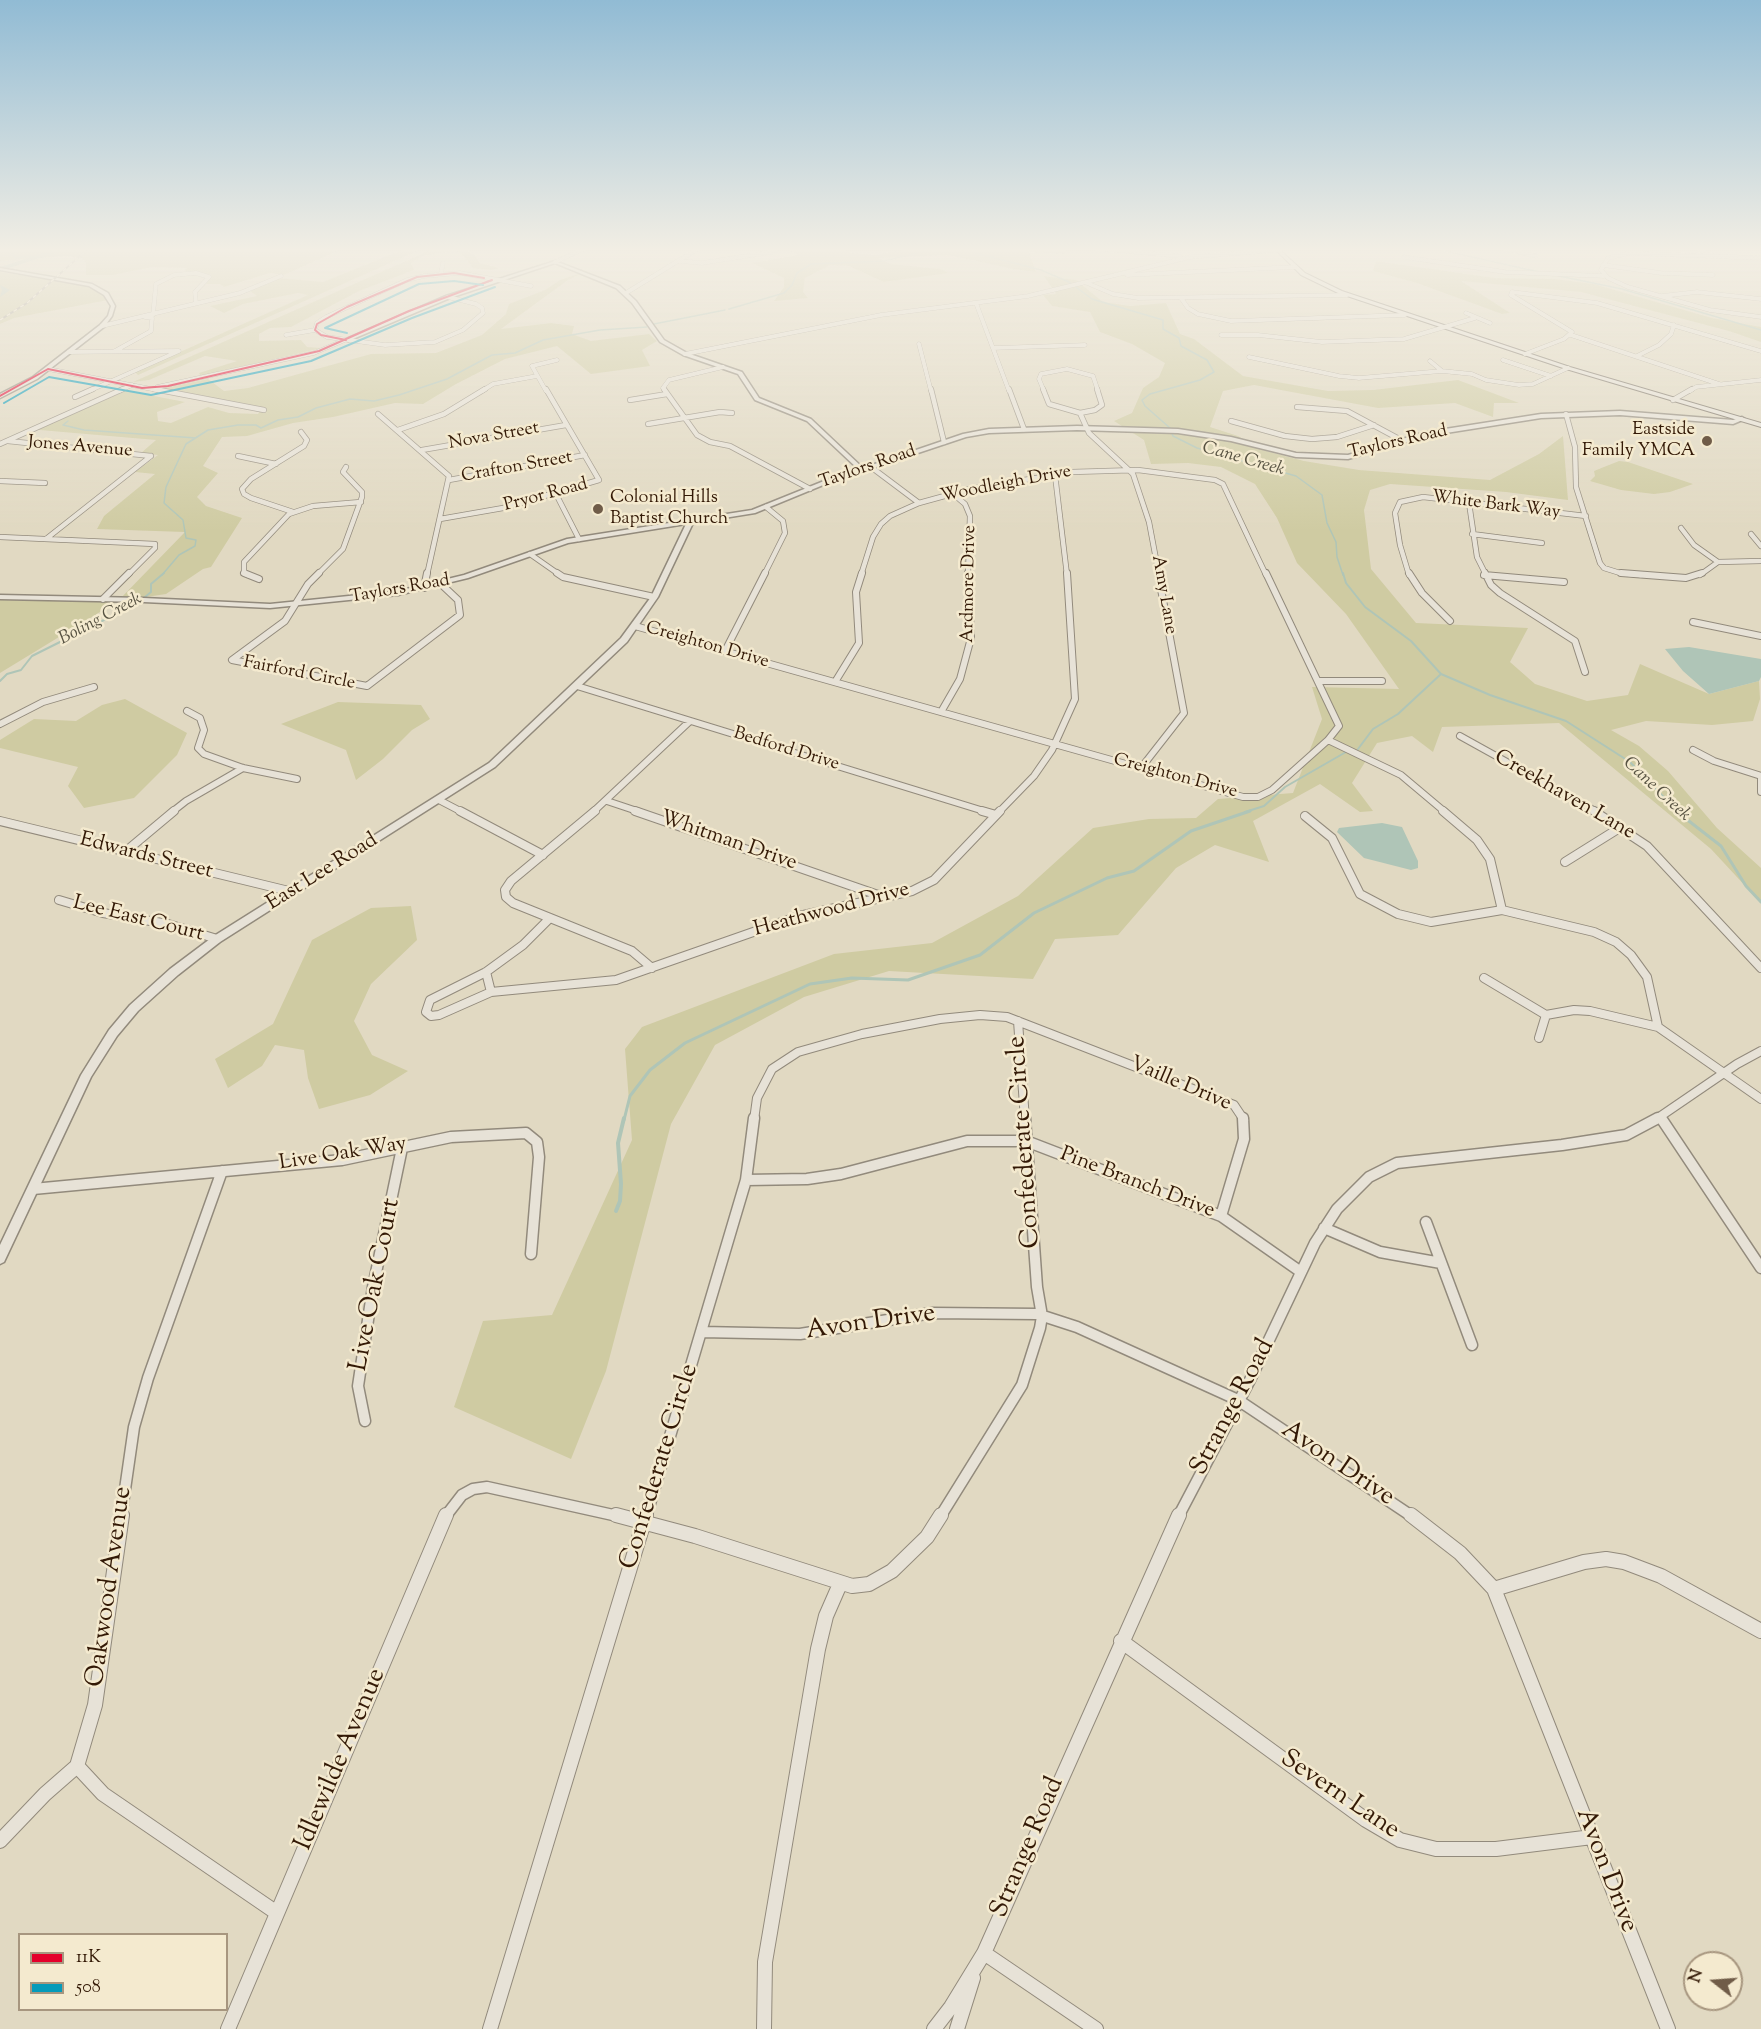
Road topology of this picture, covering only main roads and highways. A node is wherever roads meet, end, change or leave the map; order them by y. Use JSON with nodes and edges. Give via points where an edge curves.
{"nodes":[{"id":1,"x":1491,"y":343,"type":"edge"},
{"id":2,"x":1761,"y":425,"type":"edge"}],
"edges":[{"from":1,"to":2,"type":"main road","via":[[1720,417]]}]}
